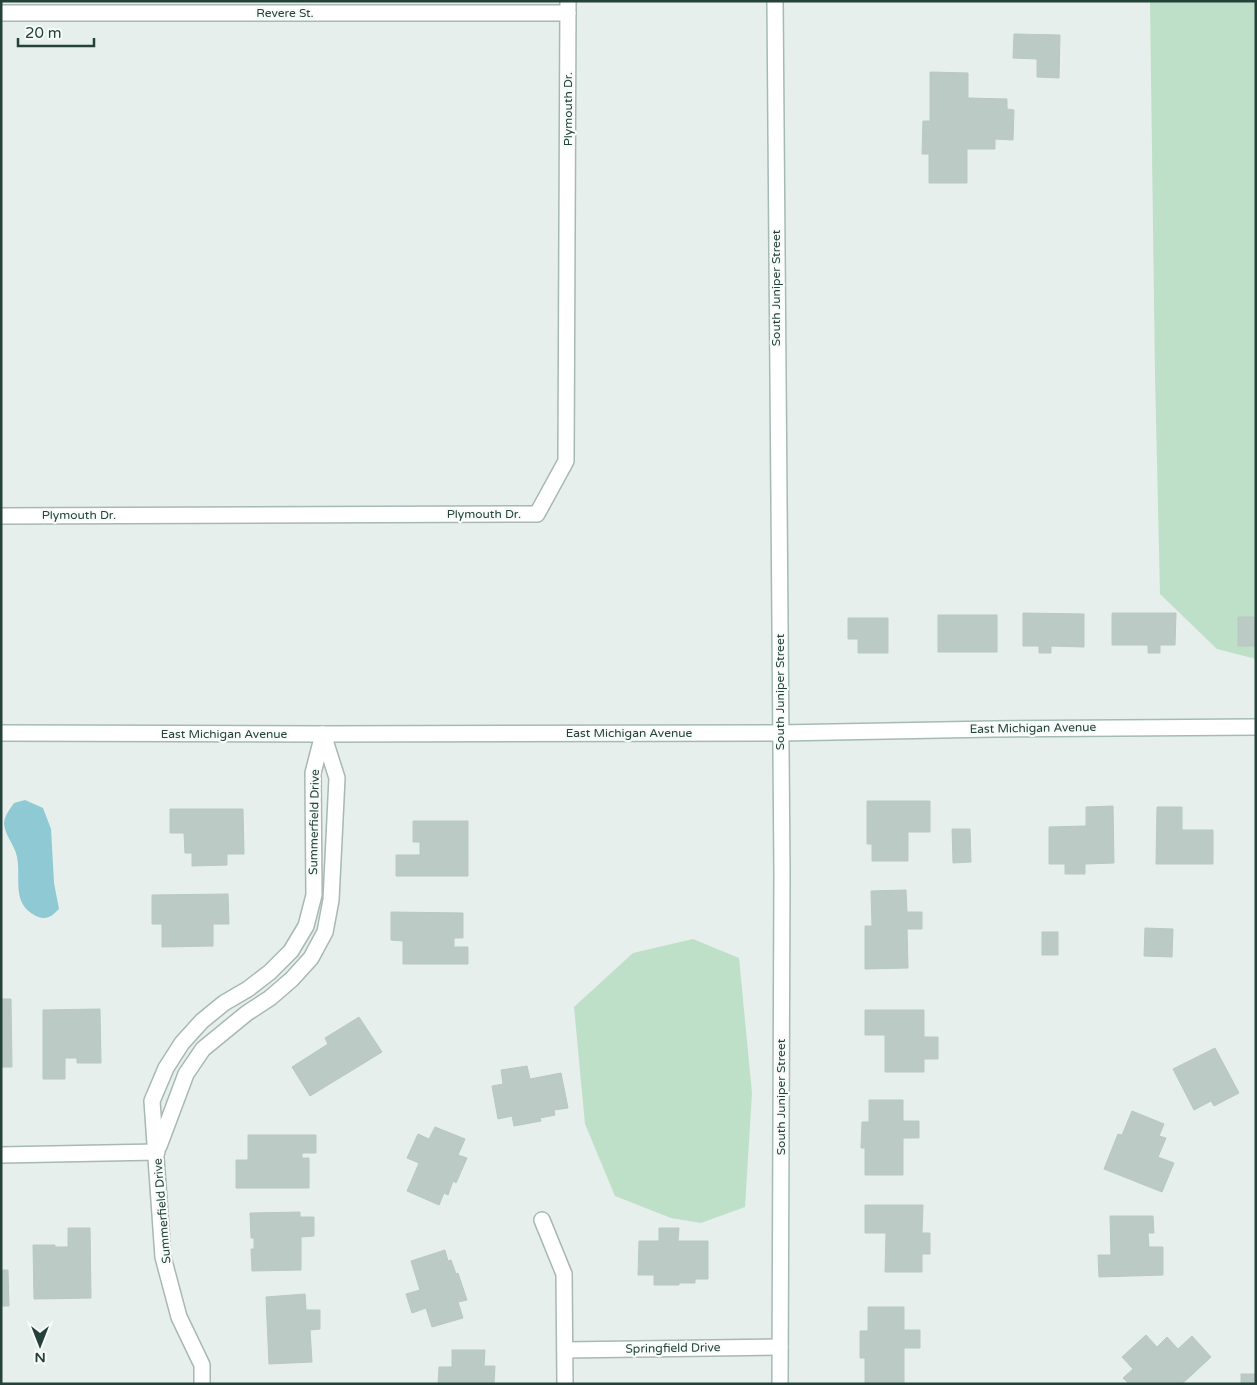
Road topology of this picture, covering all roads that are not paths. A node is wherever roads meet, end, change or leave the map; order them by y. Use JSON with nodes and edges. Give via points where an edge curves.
{"nodes":[{"id":1,"x":775,"y":1,"type":"edge"},
{"id":2,"x":568,"y":7,"type":"edge"},
{"id":3,"x":1,"y":13,"type":"edge"},
{"id":4,"x":1,"y":516,"type":"edge"},
{"id":5,"x":1256,"y":726,"type":"edge"},
{"id":6,"x":780,"y":733,"type":"junction"},
{"id":7,"x":1,"y":734,"type":"edge"},
{"id":8,"x":323,"y":734,"type":"junction"},
{"id":9,"x":157,"y":1152,"type":"junction"},
{"id":10,"x":1,"y":1155,"type":"edge"},
{"id":11,"x":542,"y":1220,"type":"dead end"},
{"id":12,"x":780,"y":1346,"type":"junction"},
{"id":13,"x":566,"y":1350,"type":"junction"},
{"id":14,"x":202,"y":1384,"type":"edge"},
{"id":15,"x":565,"y":1384,"type":"edge"},
{"id":16,"x":780,"y":1384,"type":"edge"}],
"edges":[{"from":1,"to":6,"type":"street","name":"South Juniper Street"},
{"from":2,"to":3,"type":"street","name":"Revere St."},
{"from":2,"to":4,"type":"street","name":"Plymouth Dr.","via":[[566,461],[537,514]]},
{"from":5,"to":6,"type":"street","name":"East Michigan Avenue"},
{"from":6,"to":8,"type":"street","name":"East Michigan Avenue"},
{"from":6,"to":12,"type":"street","name":"South Juniper Street"},
{"from":7,"to":8,"type":"street","name":"East Michigan Avenue"},
{"from":8,"to":9,"type":"street","name":"Summerfield Drive","via":[[313,773],[314,895],[306,926],[291,952],[270,972],[209,1015],[182,1043],[166,1068],[152,1101]]},
{"from":8,"to":9,"type":"street","name":"Summerfield Drive","via":[[337,778],[331,900],[325,932],[311,958],[292,980],[203,1049],[186,1074]]},
{"from":9,"to":10,"type":"street","name":"Summerfield Drive"},
{"from":9,"to":14,"type":"street","name":"Summerfield Drive","via":[[163,1257],[178,1317],[202,1365]]},
{"from":11,"to":13,"type":"street","via":[[564,1274]]},
{"from":12,"to":13,"type":"street","name":"Springfield Drive"},
{"from":12,"to":16,"type":"street","name":"South Juniper Street"},
{"from":13,"to":15,"type":"street"}]}
